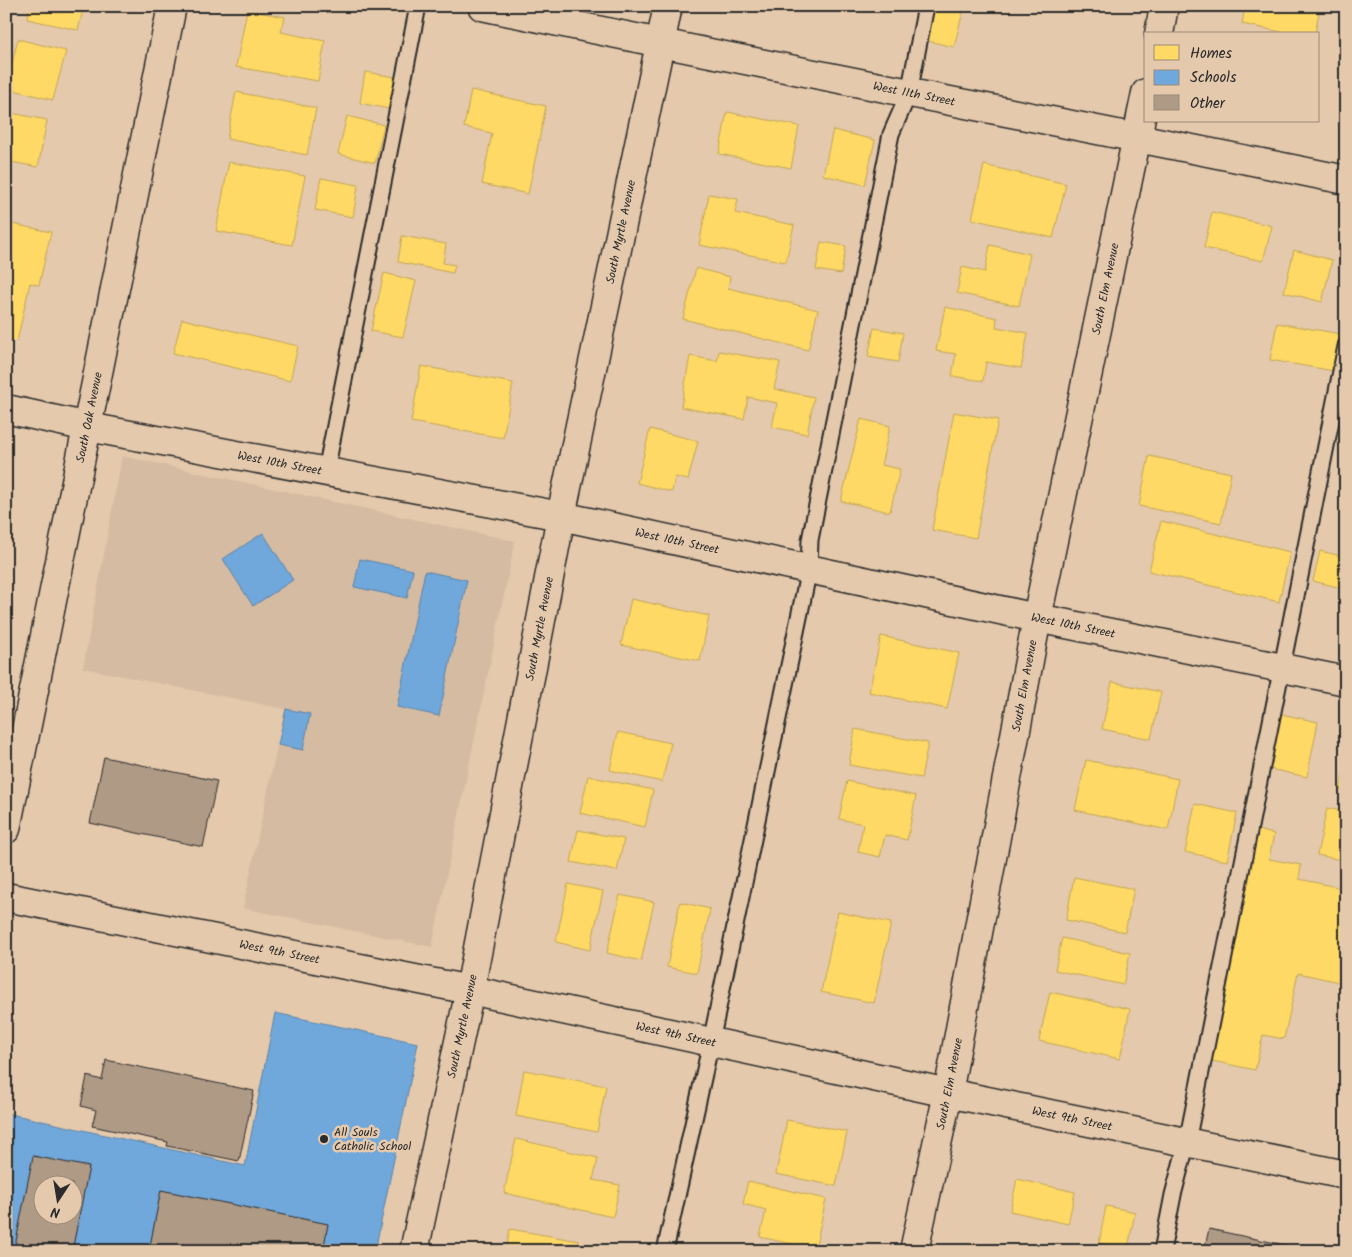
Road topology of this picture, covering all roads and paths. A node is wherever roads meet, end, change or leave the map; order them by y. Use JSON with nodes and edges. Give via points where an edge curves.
{"nodes":[{"id":1,"x":172,"y":6,"type":"edge"},
{"id":2,"x":418,"y":6,"type":"edge"},
{"id":3,"x":482,"y":6,"type":"edge"},
{"id":4,"x":668,"y":6,"type":"edge"},
{"id":5,"x":926,"y":6,"type":"edge"},
{"id":6,"x":1164,"y":6,"type":"edge"},
{"id":7,"x":1158,"y":32,"type":"edge"},
{"id":8,"x":660,"y":44,"type":"junction"},
{"id":9,"x":910,"y":93,"type":"junction"},
{"id":10,"x":1144,"y":102,"type":"edge"},
{"id":11,"x":1136,"y":137,"type":"junction"},
{"id":12,"x":1346,"y":180,"type":"edge"},
{"id":13,"x":1346,"y":346,"type":"edge"},
{"id":14,"x":6,"y":409,"type":"edge"},
{"id":15,"x":88,"y":427,"type":"junction"},
{"id":16,"x":326,"y":471,"type":"junction"},
{"id":17,"x":561,"y":516,"type":"junction"},
{"id":18,"x":809,"y":569,"type":"junction"},
{"id":19,"x":1038,"y":618,"type":"junction"},
{"id":20,"x":1283,"y":668,"type":"junction"},
{"id":21,"x":1346,"y":681,"type":"edge"},
{"id":22,"x":6,"y":829,"type":"edge"},
{"id":23,"x":6,"y":897,"type":"edge"},
{"id":24,"x":470,"y":990,"type":"junction"},
{"id":25,"x":711,"y":1042,"type":"junction"},
{"id":26,"x":948,"y":1093,"type":"junction"},
{"id":27,"x":1187,"y":1142,"type":"junction"},
{"id":28,"x":1346,"y":1175,"type":"edge"},
{"id":29,"x":414,"y":1251,"type":"edge"},
{"id":30,"x":666,"y":1251,"type":"edge"},
{"id":31,"x":914,"y":1251,"type":"edge"},
{"id":32,"x":1162,"y":1251,"type":"edge"}],
"edges":[{"from":1,"to":15,"type":"street","name":"South Oak Avenue"},
{"from":2,"to":16,"type":"lane"},
{"from":3,"to":8,"type":"street","name":"West 11th Street"},
{"from":4,"to":8,"type":"street","name":"South Myrtle Avenue"},
{"from":5,"to":9,"type":"lane"},
{"from":6,"to":7,"type":"street"},
{"from":8,"to":9,"type":"street","name":"West 11th Street"},
{"from":8,"to":17,"type":"street","name":"South Myrtle Avenue"},
{"from":9,"to":11,"type":"street","name":"West 11th Street"},
{"from":9,"to":18,"type":"lane","via":[[891,134],[810,540]]},
{"from":10,"to":11,"type":"street","name":"South Elm Avenue"},
{"from":11,"to":12,"type":"street","name":"West 11th Street"},
{"from":11,"to":19,"type":"street","name":"South Elm Avenue"},
{"from":13,"to":20,"type":"lane"},
{"from":14,"to":15,"type":"street","name":"West 10th Street"},
{"from":15,"to":16,"type":"street","name":"West 10th Street"},
{"from":15,"to":22,"type":"street","name":"South Oak Avenue"},
{"from":16,"to":17,"type":"street","name":"West 10th Street"},
{"from":17,"to":18,"type":"street","name":"West 10th Street"},
{"from":17,"to":24,"type":"street","name":"South Myrtle Avenue"},
{"from":18,"to":19,"type":"street","name":"West 10th Street"},
{"from":18,"to":25,"type":"lane"},
{"from":19,"to":20,"type":"street","name":"West 10th Street"},
{"from":19,"to":26,"type":"street","name":"South Elm Avenue"},
{"from":20,"to":21,"type":"street","name":"West 10th Street"},
{"from":20,"to":27,"type":"lane"},
{"from":23,"to":24,"type":"street","name":"West 9th Street"},
{"from":24,"to":25,"type":"street","name":"West 9th Street"},
{"from":24,"to":29,"type":"street","name":"South Myrtle Avenue"},
{"from":25,"to":26,"type":"street","name":"West 9th Street"},
{"from":25,"to":30,"type":"lane"},
{"from":26,"to":27,"type":"street","name":"West 9th Street"},
{"from":26,"to":31,"type":"street","name":"South Elm Avenue"},
{"from":27,"to":28,"type":"street","name":"West 9th Street"},
{"from":27,"to":32,"type":"lane"}]}
